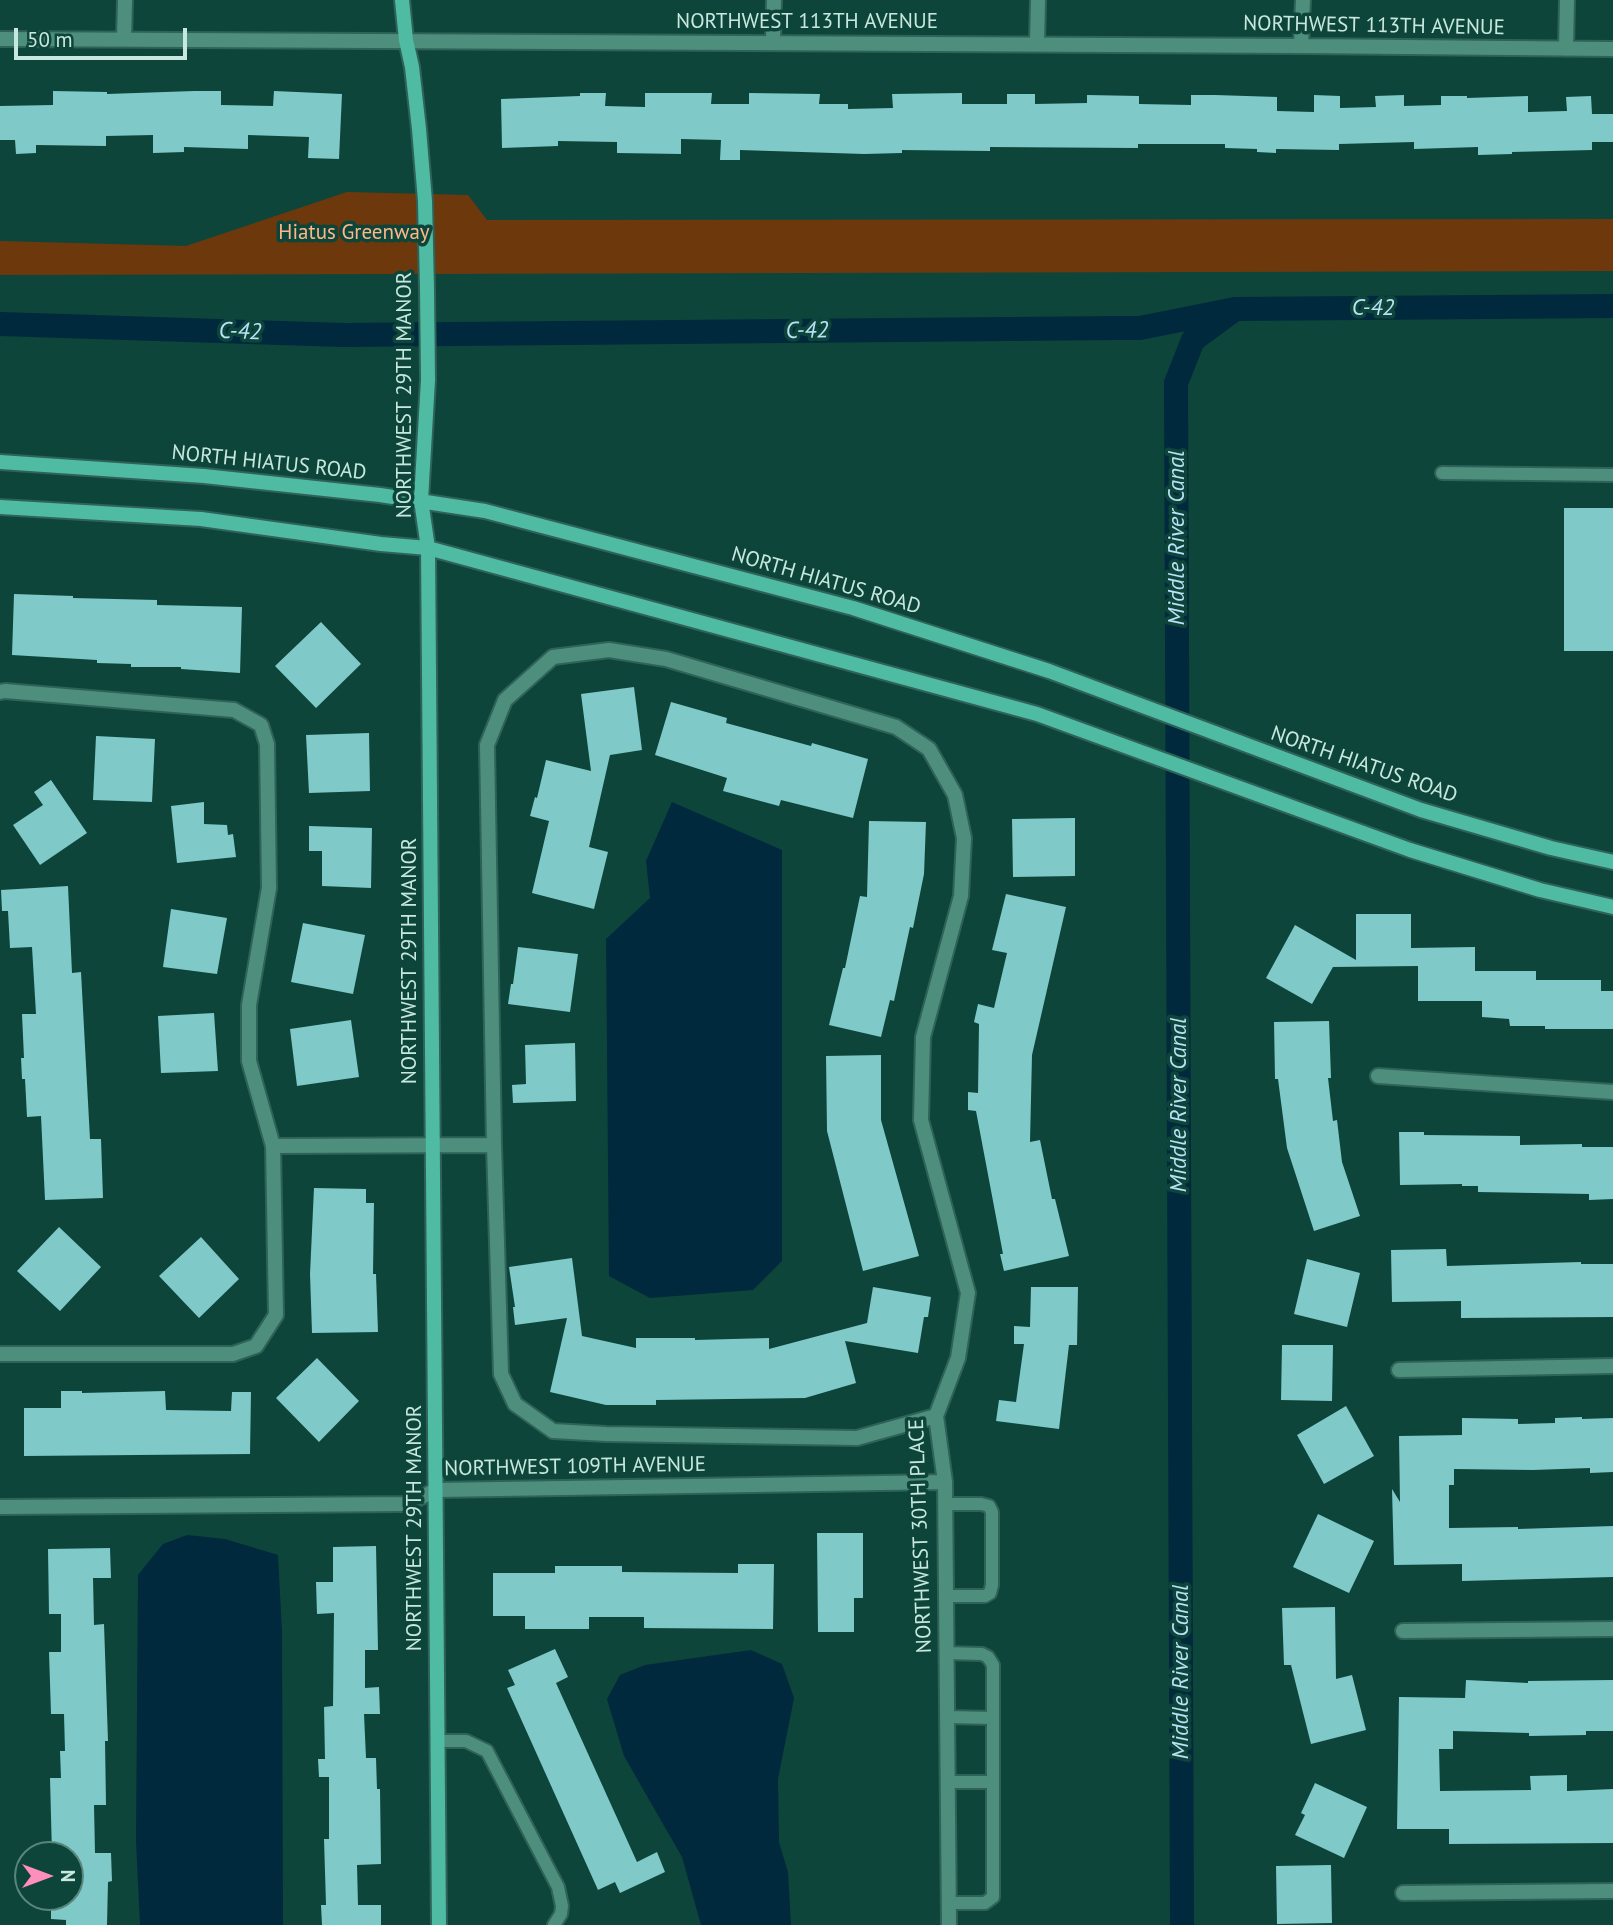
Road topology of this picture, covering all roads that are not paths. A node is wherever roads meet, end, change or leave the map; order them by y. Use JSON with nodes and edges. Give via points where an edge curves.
{"nodes":[{"id":1,"x":125,"y":0,"type":"edge"},
{"id":2,"x":402,"y":0,"type":"edge"},
{"id":3,"x":774,"y":0,"type":"edge"},
{"id":4,"x":1038,"y":0,"type":"edge"},
{"id":5,"x":1303,"y":0,"type":"edge"},
{"id":6,"x":1567,"y":0,"type":"edge"},
{"id":7,"x":0,"y":38,"type":"edge"},
{"id":8,"x":124,"y":38,"type":"junction"},
{"id":9,"x":406,"y":40,"type":"junction"},
{"id":10,"x":773,"y":42,"type":"junction"},
{"id":11,"x":1037,"y":44,"type":"junction"},
{"id":12,"x":1301,"y":46,"type":"junction"},
{"id":13,"x":1566,"y":48,"type":"junction"},
{"id":14,"x":1613,"y":49,"type":"edge"},
{"id":15,"x":0,"y":462,"type":"edge"},
{"id":16,"x":1442,"y":473,"type":"dead end"},
{"id":17,"x":1613,"y":475,"type":"edge"},
{"id":18,"x":421,"y":500,"type":"junction"},
{"id":19,"x":0,"y":507,"type":"edge"},
{"id":20,"x":428,"y":548,"type":"junction"},
{"id":21,"x":0,"y":692,"type":"edge"},
{"id":22,"x":1613,"y":862,"type":"edge"},
{"id":23,"x":1613,"y":907,"type":"edge"},
{"id":24,"x":1378,"y":1076,"type":"dead end"},
{"id":25,"x":1613,"y":1092,"type":"edge"},
{"id":26,"x":494,"y":1144,"type":"junction"},
{"id":27,"x":273,"y":1146,"type":"junction"},
{"id":28,"x":432,"y":1146,"type":"junction"},
{"id":29,"x":0,"y":1354,"type":"edge"},
{"id":30,"x":1613,"y":1366,"type":"edge"},
{"id":31,"x":1399,"y":1370,"type":"dead end"},
{"id":32,"x":936,"y":1416,"type":"junction"},
{"id":33,"x":945,"y":1482,"type":"junction"},
{"id":34,"x":436,"y":1490,"type":"junction"},
{"id":35,"x":945,"y":1504,"type":"junction"},
{"id":36,"x":0,"y":1507,"type":"edge"},
{"id":37,"x":946,"y":1597,"type":"junction"},
{"id":38,"x":1613,"y":1629,"type":"edge"},
{"id":39,"x":1403,"y":1631,"type":"dead end"},
{"id":40,"x":946,"y":1653,"type":"junction"},
{"id":41,"x":947,"y":1717,"type":"junction"},
{"id":42,"x":993,"y":1718,"type":"junction"},
{"id":43,"x":438,"y":1741,"type":"junction"},
{"id":44,"x":948,"y":1782,"type":"junction"},
{"id":45,"x":992,"y":1782,"type":"junction"},
{"id":46,"x":1613,"y":1891,"type":"edge"},
{"id":47,"x":1403,"y":1893,"type":"dead end"},
{"id":48,"x":949,"y":1903,"type":"junction"},
{"id":49,"x":439,"y":1925,"type":"edge"},
{"id":50,"x":554,"y":1925,"type":"edge"},
{"id":51,"x":949,"y":1925,"type":"edge"}],
"edges":[{"from":1,"to":8,"type":"street"},
{"from":2,"to":9,"type":"main road","name":"NORTHWEST 29TH MANOR"},
{"from":3,"to":10,"type":"street"},
{"from":4,"to":11,"type":"street"},
{"from":5,"to":12,"type":"street"},
{"from":6,"to":13,"type":"street"},
{"from":7,"to":8,"type":"street","name":"NORTHWEST 113TH AVENUE"},
{"from":8,"to":9,"type":"street","name":"NORTHWEST 113TH AVENUE"},
{"from":9,"to":10,"type":"street","name":"NORTHWEST 113TH AVENUE"},
{"from":9,"to":18,"type":"main road","name":"NORTHWEST 29TH MANOR","via":[[425,201],[428,380]]},
{"from":10,"to":11,"type":"street","name":"NORTHWEST 113TH AVENUE"},
{"from":11,"to":12,"type":"street","name":"NORTHWEST 113TH AVENUE"},
{"from":12,"to":13,"type":"street","name":"NORTHWEST 113TH AVENUE"},
{"from":13,"to":14,"type":"street","name":"NORTHWEST 113TH AVENUE"},
{"from":15,"to":18,"type":"main road","name":"NORTH HIATUS ROAD","via":[[204,476]]},
{"from":16,"to":17,"type":"lane"},
{"from":18,"to":20,"type":"main road","name":"NORTHWEST 29TH MANOR"},
{"from":18,"to":22,"type":"main road","name":"NORTH HIATUS ROAD","via":[[485,511],[853,608],[1049,671],[1421,810]]},
{"from":19,"to":20,"type":"main road","via":[[201,519]]},
{"from":20,"to":23,"type":"main road","via":[[1037,714],[1410,850]]},
{"from":20,"to":28,"type":"main road","name":"NORTHWEST 29TH MANOR"},
{"from":21,"to":27,"type":"street","via":[[234,710],[261,725],[267,744],[269,888],[249,1005],[249,1061]]},
{"from":24,"to":25,"type":"street"},
{"from":26,"to":28,"type":"street"},
{"from":26,"to":32,"type":"street","name":"NORTHWEST 109TH AVENUE","via":[[501,1374],[515,1404],[553,1431],[857,1438]]},
{"from":26,"to":32,"type":"street","name":"NORTHWEST 30TH PLACE","via":[[487,745],[505,700],[552,657],[609,650],[666,659],[896,727],[929,749],[955,795],[964,838],[961,896],[923,1037],[921,1120],[968,1293],[958,1359]]},
{"from":27,"to":28,"type":"street"},
{"from":27,"to":29,"type":"street","via":[[276,1315],[256,1346],[233,1354]]},
{"from":28,"to":34,"type":"main road","name":"NORTHWEST 29TH MANOR"},
{"from":30,"to":31,"type":"street"},
{"from":32,"to":33,"type":"street","name":"NORTHWEST 30TH PLACE"},
{"from":33,"to":34,"type":"street","name":"NORTHWEST 109TH AVENUE"},
{"from":33,"to":35,"type":"street","name":"NORTHWEST 30TH PLACE"},
{"from":34,"to":36,"type":"street","name":"NORTHWEST 109TH AVENUE","via":[[407,1504]]},
{"from":34,"to":43,"type":"main road","name":"NORTHWEST 29TH MANOR"},
{"from":35,"to":37,"type":"street","name":"NORTHWEST 30TH PLACE"},
{"from":35,"to":37,"type":"lane","via":[[981,1504],[992,1512],[990,1593],[985,1597]]},
{"from":37,"to":40,"type":"street","name":"NORTHWEST 30TH PLACE"},
{"from":38,"to":39,"type":"street"},
{"from":40,"to":41,"type":"street","name":"NORTHWEST 30TH PLACE"},
{"from":40,"to":42,"type":"lane","via":[[982,1654],[991,1660]]},
{"from":41,"to":42,"type":"lane"},
{"from":41,"to":44,"type":"street","name":"NORTHWEST 30TH PLACE"},
{"from":42,"to":45,"type":"lane"},
{"from":43,"to":49,"type":"main road","name":"NORTHWEST 29TH MANOR"},
{"from":43,"to":50,"type":"lane","via":[[466,1741],[487,1751],[558,1887],[562,1906]]},
{"from":44,"to":45,"type":"lane"},
{"from":44,"to":48,"type":"street","name":"NORTHWEST 30TH PLACE"},
{"from":45,"to":48,"type":"lane","via":[[993,1897],[985,1903]]},
{"from":46,"to":47,"type":"street"},
{"from":48,"to":51,"type":"street","name":"NORTHWEST 30TH PLACE"}]}
